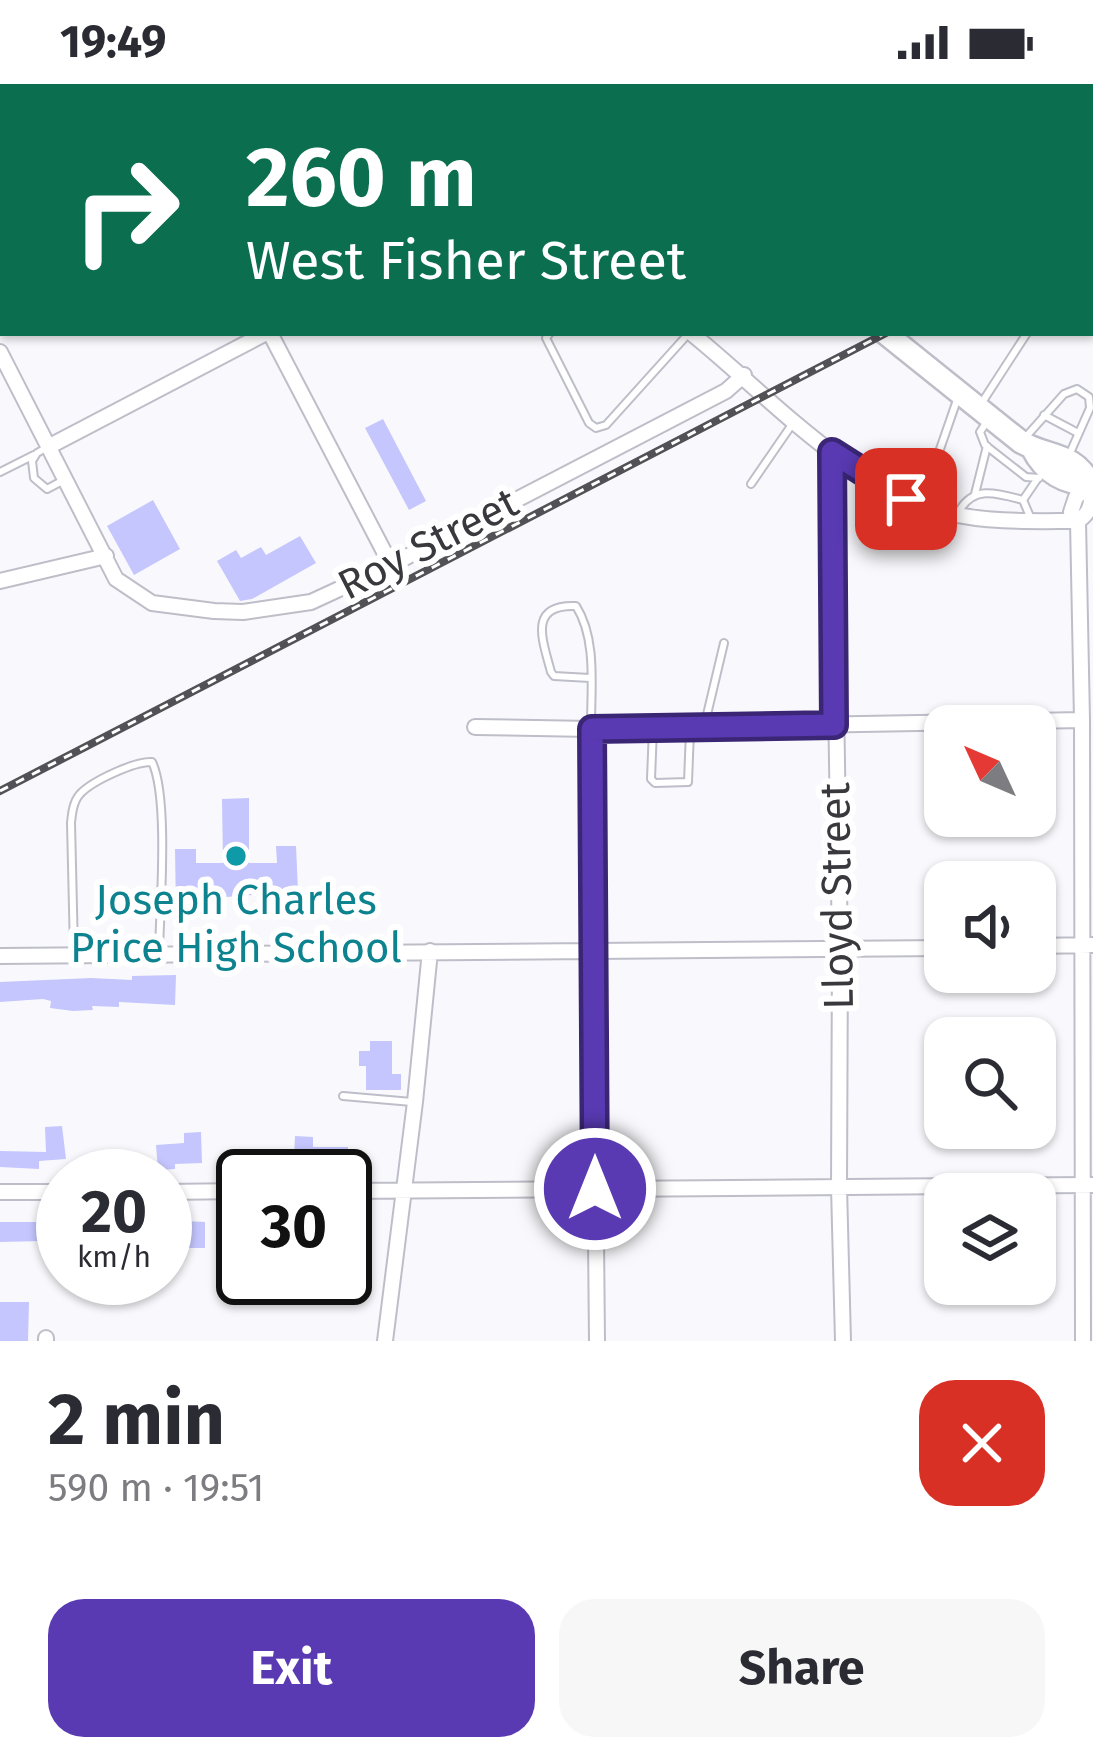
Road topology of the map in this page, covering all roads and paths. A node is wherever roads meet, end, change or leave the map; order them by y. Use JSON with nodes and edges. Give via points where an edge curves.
{"nodes":[{"id":1,"x":262,"y":336,"type":"edge"},
{"id":2,"x":270,"y":336,"type":"edge"},
{"id":3,"x":548,"y":336,"type":"edge"},
{"id":4,"x":687,"y":336,"type":"edge"},
{"id":5,"x":694,"y":336,"type":"edge"},
{"id":6,"x":889,"y":336,"type":"edge"},
{"id":7,"x":1025,"y":336,"type":"edge"},
{"id":8,"x":0,"y":352,"type":"edge"},
{"id":9,"x":744,"y":376,"type":"junction"},
{"id":10,"x":6,"y":377,"type":"edge"},
{"id":11,"x":960,"y":391,"type":"junction"},
{"id":12,"x":985,"y":412,"type":"junction"},
{"id":13,"x":1044,"y":415,"type":"junction"},
{"id":14,"x":795,"y":420,"type":"junction"},
{"id":15,"x":1078,"y":434,"type":"junction"},
{"id":16,"x":1027,"y":445,"type":"junction"},
{"id":17,"x":987,"y":446,"type":"junction"},
{"id":18,"x":43,"y":450,"type":"junction"},
{"id":19,"x":832,"y":452,"type":"junction"},
{"id":20,"x":1050,"y":469,"type":"junction"},
{"id":21,"x":0,"y":472,"type":"edge"},
{"id":22,"x":65,"y":480,"type":"junction"},
{"id":23,"x":751,"y":484,"type":"dead end"},
{"id":24,"x":1092,"y":485,"type":"edge"},
{"id":25,"x":975,"y":494,"type":"junction"},
{"id":26,"x":1023,"y":500,"type":"junction"},
{"id":27,"x":921,"y":504,"type":"junction"},
{"id":28,"x":957,"y":514,"type":"junction"},
{"id":29,"x":1031,"y":520,"type":"junction"},
{"id":30,"x":1078,"y":521,"type":"junction"},
{"id":31,"x":106,"y":556,"type":"junction"},
{"id":32,"x":391,"y":566,"type":"junction"},
{"id":33,"x":0,"y":581,"type":"edge"},
{"id":34,"x":724,"y":644,"type":"dead end"},
{"id":35,"x":590,"y":678,"type":"junction"},
{"id":36,"x":1082,"y":720,"type":"junction"},
{"id":37,"x":834,"y":725,"type":"junction"},
{"id":38,"x":475,"y":727,"type":"dead end"},
{"id":39,"x":697,"y":727,"type":"junction"},
{"id":40,"x":653,"y":728,"type":"junction"},
{"id":41,"x":592,"y":729,"type":"junction"},
{"id":42,"x":1088,"y":945,"type":"edge"},
{"id":43,"x":1056,"y":946,"type":"edge"},
{"id":44,"x":924,"y":948,"type":"edge"},
{"id":45,"x":840,"y":949,"type":"junction"},
{"id":46,"x":595,"y":950,"type":"junction"},
{"id":47,"x":430,"y":951,"type":"junction"},
{"id":48,"x":159,"y":954,"type":"junction"},
{"id":49,"x":74,"y":955,"type":"junction"},
{"id":50,"x":0,"y":956,"type":"edge"},
{"id":51,"x":343,"y":1096,"type":"dead end"},
{"id":52,"x":415,"y":1102,"type":"junction"},
{"id":53,"x":1088,"y":1185,"type":"edge"},
{"id":54,"x":839,"y":1187,"type":"junction"},
{"id":55,"x":595,"y":1189,"type":"junction"},
{"id":56,"x":372,"y":1191,"type":"edge"},
{"id":57,"x":404,"y":1191,"type":"junction"},
{"id":58,"x":0,"y":1192,"type":"edge"},
{"id":59,"x":36,"y":1192,"type":"edge"},
{"id":60,"x":385,"y":1341,"type":"edge"},
{"id":61,"x":597,"y":1341,"type":"edge"},
{"id":62,"x":843,"y":1341,"type":"edge"},
{"id":63,"x":1083,"y":1341,"type":"edge"}],
"edges":[{"from":1,"to":18,"type":"street"},
{"from":2,"to":32,"type":"street"},
{"from":3,"to":4,"type":"lane","via":[[596,428]]},
{"from":5,"to":9,"type":"street"},
{"from":6,"to":11,"type":"main road"},
{"from":7,"to":12,"type":"lane"},
{"from":8,"to":10,"type":"street","name":"Roy Street"},
{"from":9,"to":14,"type":"street"},
{"from":9,"to":32,"type":"street","name":"Roy Street"},
{"from":10,"to":18,"type":"street","name":"Roy Street"},
{"from":11,"to":12,"type":"main road"},
{"from":11,"to":27,"type":"lane"},
{"from":12,"to":16,"type":"main road"},
{"from":12,"to":17,"type":"lane","via":[[980,432]]},
{"from":13,"to":15,"type":"lane"},
{"from":13,"to":15,"type":"lane","via":[[1070,390],[1084,392],[1090,408]]},
{"from":13,"to":16,"type":"lane"},
{"from":14,"to":19,"type":"street"},
{"from":14,"to":23,"type":"lane"},
{"from":15,"to":20,"type":"lane"},
{"from":16,"to":20,"type":"main road","via":[[1049,450]]},
{"from":17,"to":20,"type":"lane","via":[[1026,477]]},
{"from":17,"to":25,"type":"lane"},
{"from":18,"to":21,"type":"lane"},
{"from":18,"to":22,"type":"street","name":"Roy Street"},
{"from":18,"to":22,"type":"lane","via":[[32,461],[34,478],[47,489]]},
{"from":19,"to":27,"type":"street"},
{"from":19,"to":37,"type":"street","name":"Lloyd Street"},
{"from":20,"to":24,"type":"main road","via":[[1085,472]]},
{"from":20,"to":26,"type":"lane"},
{"from":22,"to":31,"type":"street","name":"Roy Street"},
{"from":24,"to":30,"type":"street","via":[[1070,512]]},
{"from":25,"to":26,"type":"lane"},
{"from":25,"to":28,"type":"lane"},
{"from":26,"to":29,"type":"lane"},
{"from":27,"to":28,"type":"street"},
{"from":28,"to":29,"type":"street"},
{"from":29,"to":30,"type":"street"},
{"from":30,"to":36,"type":"street"},
{"from":31,"to":32,"type":"street","name":"Roy Street","via":[[116,579],[152,603],[243,612],[311,602]]},
{"from":31,"to":33,"type":"street"},
{"from":34,"to":39,"type":"lane"},
{"from":35,"to":35,"type":"lane","via":[[576,605],[549,611],[540,627],[551,672]]},
{"from":35,"to":41,"type":"lane"},
{"from":36,"to":37,"type":"street"},
{"from":36,"to":42,"type":"street"},
{"from":37,"to":39,"type":"street"},
{"from":37,"to":45,"type":"street","name":"Lloyd Street"},
{"from":38,"to":41,"type":"street"},
{"from":39,"to":40,"type":"street"},
{"from":39,"to":40,"type":"lane","via":[[684,783],[652,782]]},
{"from":40,"to":41,"type":"street"},
{"from":41,"to":46,"type":"street"},
{"from":42,"to":43,"type":"street"},
{"from":42,"to":53,"type":"street"},
{"from":44,"to":45,"type":"street"},
{"from":45,"to":46,"type":"street"},
{"from":45,"to":54,"type":"street","name":"Lloyd Street"},
{"from":46,"to":47,"type":"street"},
{"from":46,"to":55,"type":"street"},
{"from":47,"to":48,"type":"street"},
{"from":47,"to":52,"type":"street"},
{"from":48,"to":49,"type":"street"},
{"from":48,"to":49,"type":"lane","via":[[158,782],[145,760],[81,792],[74,804]]},
{"from":49,"to":50,"type":"street"},
{"from":51,"to":52,"type":"lane"},
{"from":52,"to":57,"type":"street"},
{"from":53,"to":54,"type":"street"},
{"from":53,"to":63,"type":"street"},
{"from":54,"to":55,"type":"street"},
{"from":54,"to":62,"type":"street","name":"Lloyd Street"},
{"from":55,"to":57,"type":"street"},
{"from":55,"to":61,"type":"street"},
{"from":56,"to":57,"type":"street"},
{"from":57,"to":60,"type":"street"},
{"from":58,"to":59,"type":"street"}]}
